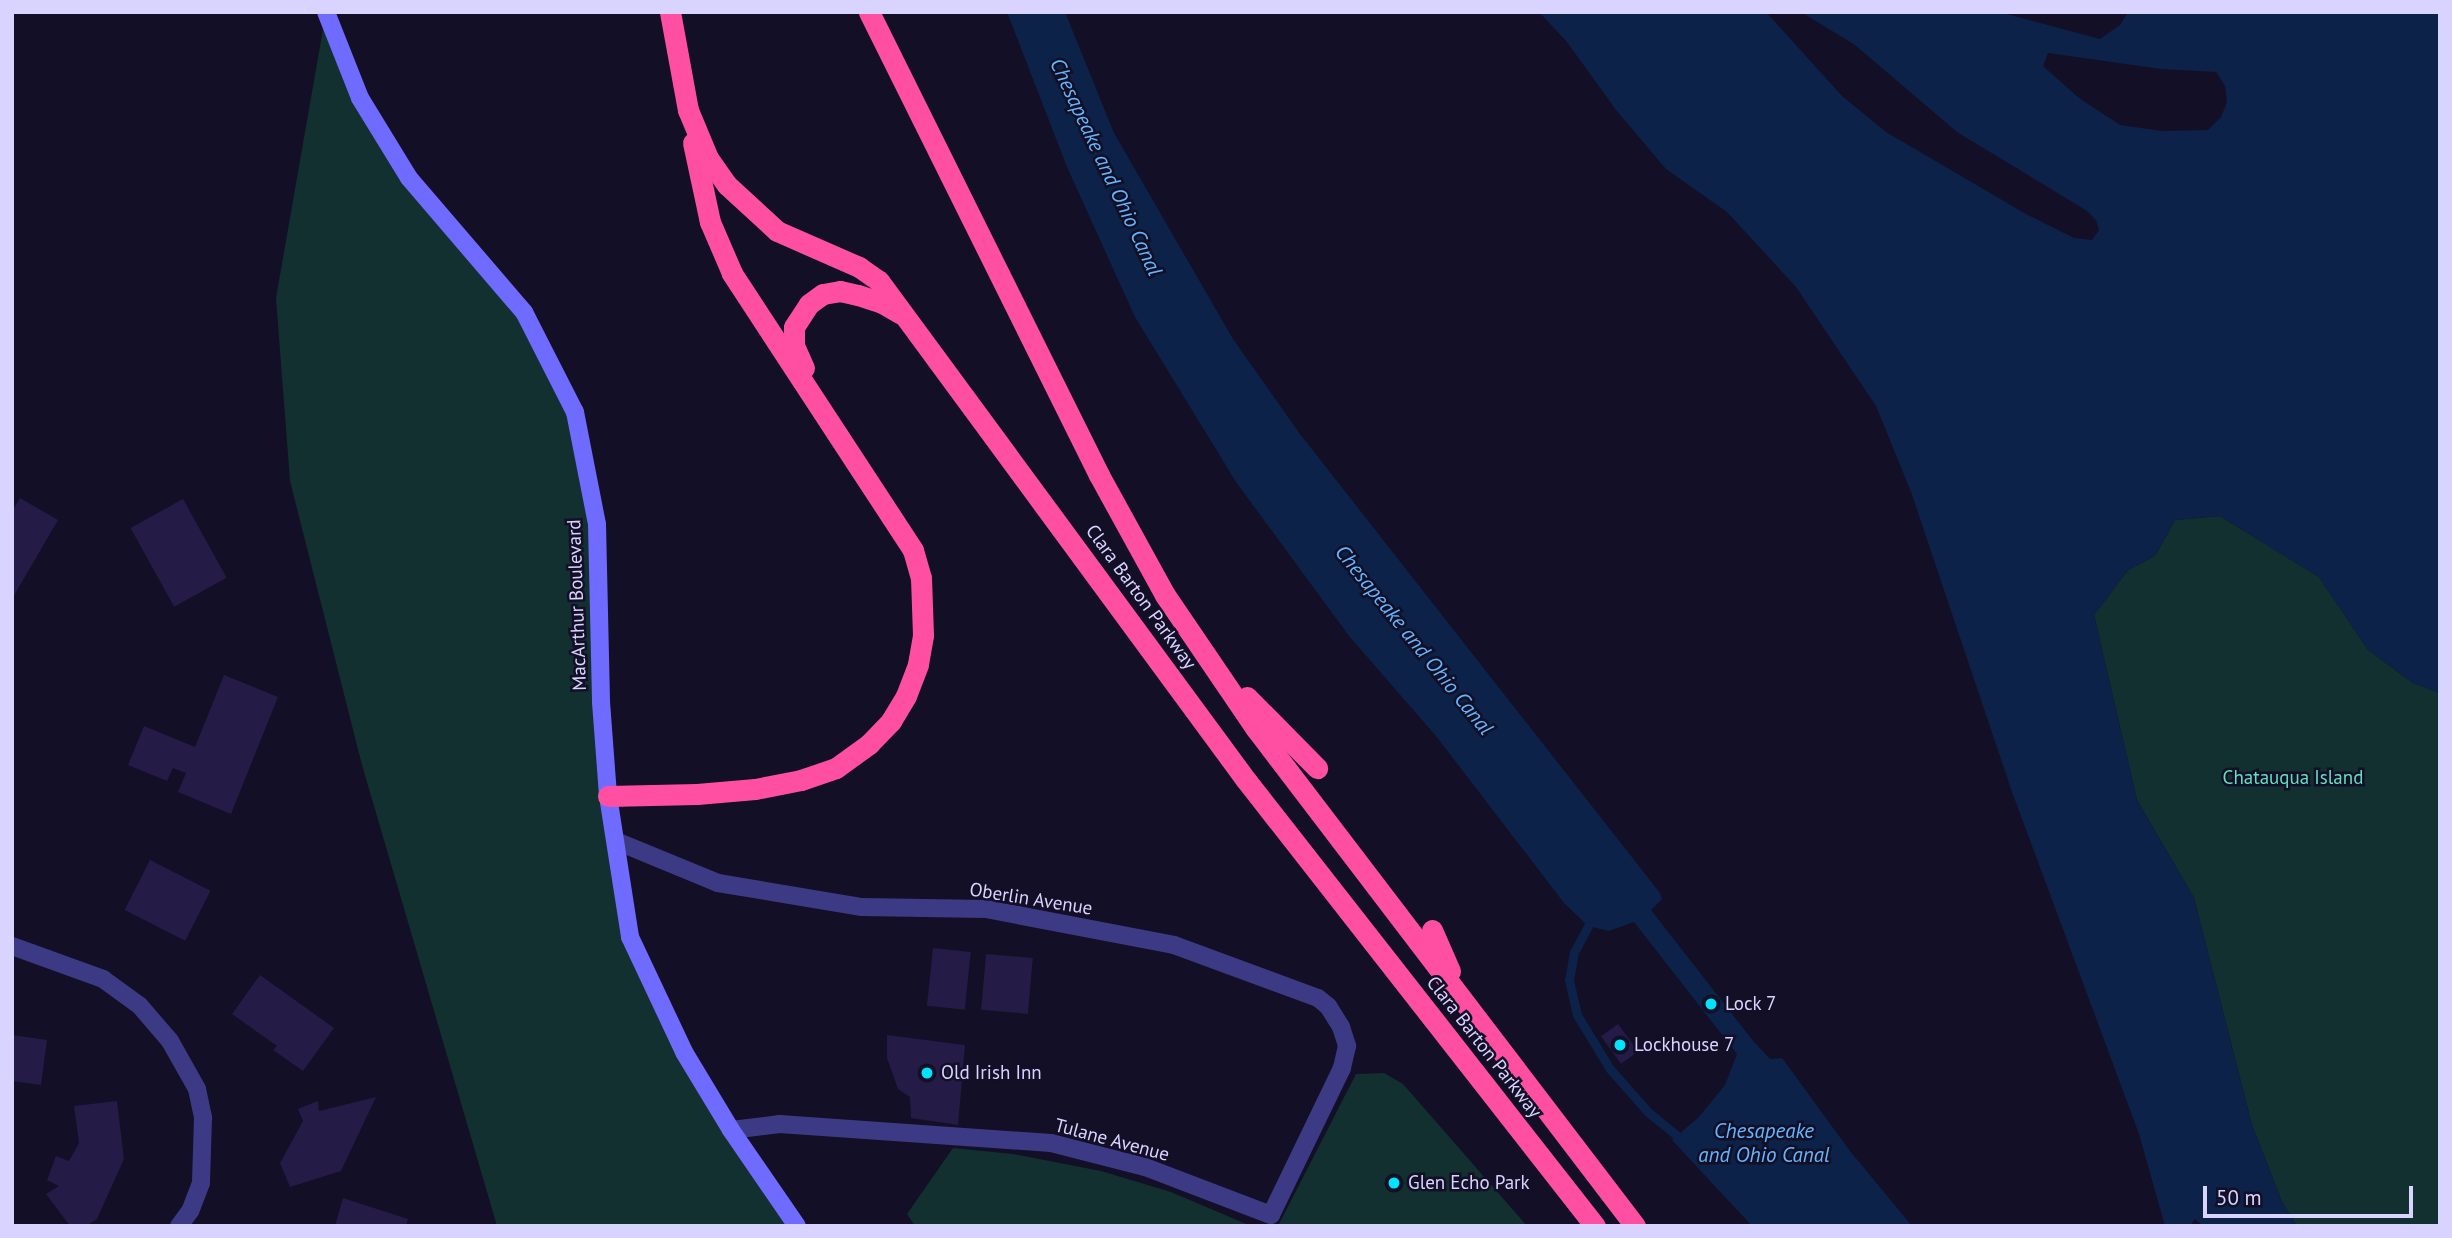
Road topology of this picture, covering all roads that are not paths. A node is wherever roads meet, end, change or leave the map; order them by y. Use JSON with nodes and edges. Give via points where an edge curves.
{"nodes":[{"id":1,"x":326,"y":12,"type":"edge"},
{"id":2,"x":670,"y":12,"type":"edge"},
{"id":3,"x":869,"y":12,"type":"edge"},
{"id":4,"x":688,"y":110,"type":"junction"},
{"id":5,"x":905,"y":317,"type":"junction"},
{"id":6,"x":817,"y":399,"type":"junction"},
{"id":7,"x":1165,"y":595,"type":"junction"},
{"id":8,"x":1317,"y":768,"type":"dead end"},
{"id":9,"x":608,"y":796,"type":"junction"},
{"id":10,"x":616,"y":841,"type":"junction"},
{"id":11,"x":1432,"y":930,"type":"dead end"},
{"id":12,"x":12,"y":946,"type":"edge"},
{"id":13,"x":1467,"y":1008,"type":"junction"},
{"id":14,"x":1342,"y":1068,"type":"joint"},
{"id":15,"x":731,"y":1130,"type":"junction"},
{"id":16,"x":179,"y":1226,"type":"edge"},
{"id":17,"x":797,"y":1226,"type":"edge"},
{"id":18,"x":1595,"y":1226,"type":"edge"},
{"id":19,"x":1635,"y":1226,"type":"edge"}],
"edges":[{"from":1,"to":9,"type":"main road","name":"MacArthur Boulevard","via":[[360,98],[409,178],[524,312],[575,412],[597,524]]},
{"from":2,"to":4,"type":"highway","name":"Clara Barton Parkway"},
{"from":3,"to":7,"type":"highway","name":"Clara Barton Parkway","via":[[1093,462]]},
{"from":4,"to":5,"type":"highway","name":"Clara Barton Parkway","via":[[709,158],[748,207],[777,231],[879,281]]},
{"from":4,"to":6,"type":"highway","via":[[703,195],[721,249],[746,298]]},
{"from":5,"to":6,"type":"highway","via":[[882,303],[839,291],[808,304],[794,327],[794,346]]},
{"from":5,"to":18,"type":"highway","name":"Clara Barton Parkway","via":[[1246,780]]},
{"from":6,"to":9,"type":"highway","via":[[913,550],[921,578],[923,635],[906,696],[869,744],[836,768],[802,780],[697,794]]},
{"from":7,"to":8,"type":"highway","via":[[1258,710]]},
{"from":7,"to":13,"type":"highway","name":"Clara Barton Parkway","via":[[1256,729]]},
{"from":9,"to":10,"type":"main road","name":"MacArthur Boulevard"},
{"from":10,"to":14,"type":"street","name":"Oberlin Avenue","via":[[718,883],[862,907],[986,909],[1174,945],[1318,998],[1341,1027],[1347,1046]]},
{"from":10,"to":15,"type":"main road","name":"MacArthur Boulevard","via":[[630,937],[684,1052]]},
{"from":11,"to":13,"type":"highway"},
{"from":12,"to":16,"type":"street","via":[[103,979],[140,1006],[170,1041],[197,1089],[203,1118],[201,1183]]},
{"from":13,"to":19,"type":"highway","name":"Clara Barton Parkway"},
{"from":14,"to":15,"type":"street","name":"Tulane Avenue","via":[[1271,1215],[1145,1167],[1051,1143],[780,1124]]},
{"from":15,"to":17,"type":"main road","name":"MacArthur Boulevard"}]}
